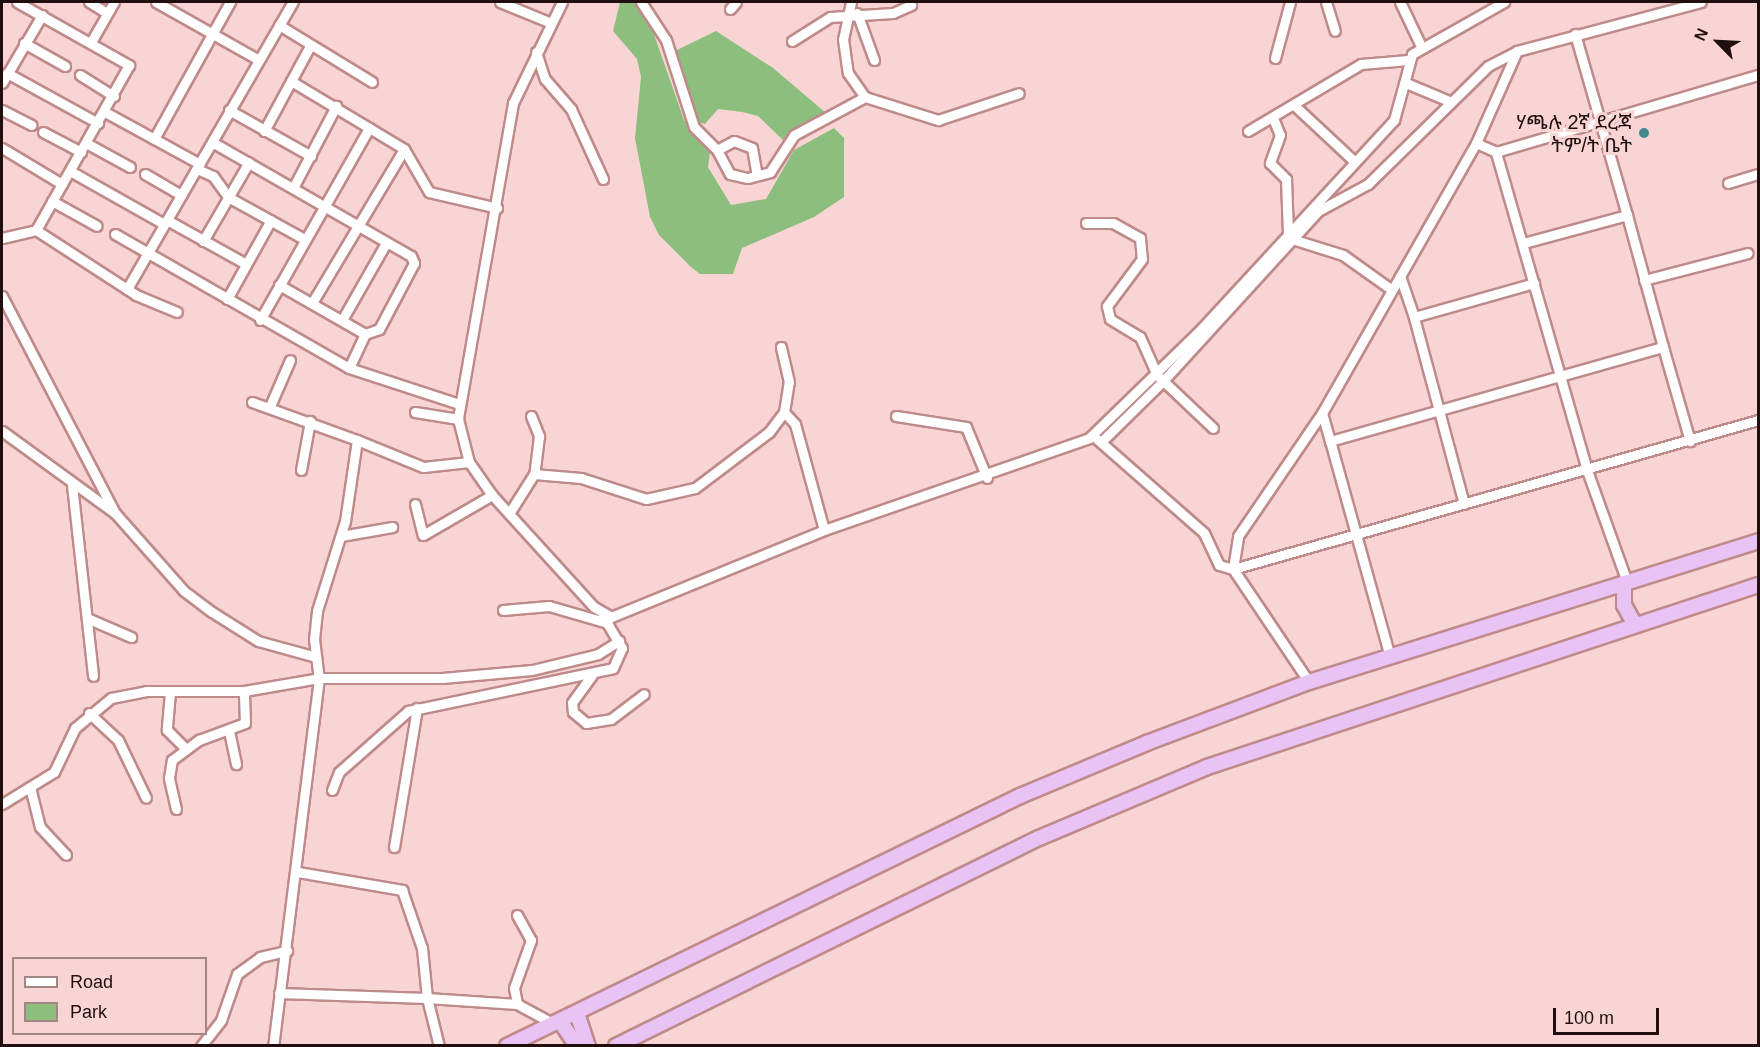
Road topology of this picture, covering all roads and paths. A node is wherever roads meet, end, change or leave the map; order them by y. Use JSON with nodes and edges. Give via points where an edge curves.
{"nodes":[{"id":1,"x":17,"y":2,"type":"edge"},
{"id":2,"x":89,"y":2,"type":"edge"},
{"id":3,"x":114,"y":2,"type":"edge"},
{"id":4,"x":156,"y":2,"type":"edge"},
{"id":5,"x":230,"y":2,"type":"edge"},
{"id":6,"x":293,"y":2,"type":"edge"},
{"id":7,"x":501,"y":2,"type":"edge"},
{"id":8,"x":562,"y":2,"type":"edge"},
{"id":9,"x":641,"y":2,"type":"edge"},
{"id":10,"x":851,"y":2,"type":"edge"},
{"id":11,"x":1290,"y":2,"type":"edge"},
{"id":12,"x":1326,"y":2,"type":"edge"},
{"id":13,"x":1400,"y":2,"type":"edge"},
{"id":14,"x":1504,"y":2,"type":"edge"},
{"id":15,"x":1701,"y":2,"type":"edge"},
{"id":16,"x":168,"y":4,"type":"edge"},
{"id":17,"x":911,"y":6,"type":"dead end"},
{"id":18,"x":108,"y":13,"type":"junction"},
{"id":19,"x":852,"y":13,"type":"junction"},
{"id":20,"x":42,"y":15,"type":"junction"},
{"id":21,"x":551,"y":23,"type":"junction"},
{"id":22,"x":279,"y":25,"type":"junction"},
{"id":23,"x":1335,"y":31,"type":"dead end"},
{"id":24,"x":211,"y":33,"type":"junction"},
{"id":25,"x":1575,"y":34,"type":"junction"},
{"id":26,"x":792,"y":41,"type":"dead end"},
{"id":27,"x":91,"y":42,"type":"junction"},
{"id":28,"x":24,"y":43,"type":"junction"},
{"id":29,"x":310,"y":46,"type":"junction"},
{"id":30,"x":1421,"y":46,"type":"junction"},
{"id":31,"x":1517,"y":51,"type":"junction"},
{"id":32,"x":536,"y":52,"type":"junction"},
{"id":33,"x":1275,"y":58,"type":"dead end"},
{"id":34,"x":259,"y":60,"type":"junction"},
{"id":35,"x":874,"y":60,"type":"dead end"},
{"id":36,"x":1408,"y":60,"type":"junction"},
{"id":37,"x":65,"y":66,"type":"dead end"},
{"id":38,"x":7,"y":73,"type":"junction"},
{"id":39,"x":80,"y":75,"type":"dead end"},
{"id":40,"x":1758,"y":75,"type":"edge"},
{"id":41,"x":291,"y":81,"type":"junction"},
{"id":42,"x":372,"y":82,"type":"dead end"},
{"id":43,"x":1406,"y":82,"type":"junction"},
{"id":44,"x":2,"y":83,"type":"edge"},
{"id":45,"x":1019,"y":93,"type":"dead end"},
{"id":46,"x":114,"y":96,"type":"junction"},
{"id":47,"x":865,"y":97,"type":"junction"},
{"id":48,"x":1449,"y":101,"type":"junction"},
{"id":49,"x":336,"y":106,"type":"junction"},
{"id":50,"x":1295,"y":106,"type":"junction"},
{"id":51,"x":2,"y":110,"type":"edge"},
{"id":52,"x":229,"y":110,"type":"junction"},
{"id":53,"x":105,"y":112,"type":"junction"},
{"id":54,"x":1273,"y":118,"type":"junction"},
{"id":55,"x":1600,"y":121,"type":"junction"},
{"id":56,"x":98,"y":123,"type":"junction"},
{"id":57,"x":31,"y":125,"type":"dead end"},
{"id":58,"x":369,"y":128,"type":"junction"},
{"id":59,"x":264,"y":131,"type":"junction"},
{"id":60,"x":1248,"y":131,"type":"dead end"},
{"id":61,"x":44,"y":132,"type":"dead end"},
{"id":62,"x":154,"y":139,"type":"junction"},
{"id":63,"x":212,"y":142,"type":"junction"},
{"id":64,"x":87,"y":143,"type":"junction"},
{"id":65,"x":1476,"y":143,"type":"junction"},
{"id":66,"x":2,"y":148,"type":"edge"},
{"id":67,"x":404,"y":149,"type":"junction"},
{"id":68,"x":717,"y":150,"type":"junction"},
{"id":69,"x":81,"y":152,"type":"junction"},
{"id":70,"x":1496,"y":152,"type":"junction"},
{"id":71,"x":311,"y":156,"type":"junction"},
{"id":72,"x":249,"y":162,"type":"junction"},
{"id":73,"x":1355,"y":162,"type":"junction"},
{"id":74,"x":198,"y":166,"type":"junction"},
{"id":75,"x":130,"y":167,"type":"dead end"},
{"id":76,"x":70,"y":171,"type":"junction"},
{"id":77,"x":145,"y":174,"type":"dead end"},
{"id":78,"x":1758,"y":174,"type":"edge"},
{"id":79,"x":757,"y":175,"type":"junction"},
{"id":80,"x":603,"y":179,"type":"dead end"},
{"id":81,"x":1728,"y":183,"type":"dead end"},
{"id":82,"x":62,"y":184,"type":"junction"},
{"id":83,"x":293,"y":188,"type":"junction"},
{"id":84,"x":181,"y":195,"type":"junction"},
{"id":85,"x":228,"y":197,"type":"junction"},
{"id":86,"x":52,"y":201,"type":"junction"},
{"id":87,"x":324,"y":206,"type":"junction"},
{"id":88,"x":496,"y":208,"type":"junction"},
{"id":89,"x":1627,"y":215,"type":"junction"},
{"id":90,"x":271,"y":220,"type":"junction"},
{"id":91,"x":166,"y":222,"type":"junction"},
{"id":92,"x":356,"y":224,"type":"junction"},
{"id":93,"x":1086,"y":224,"type":"dead end"},
{"id":94,"x":97,"y":226,"type":"dead end"},
{"id":95,"x":36,"y":230,"type":"junction"},
{"id":96,"x":114,"y":234,"type":"dead end"},
{"id":97,"x":1290,"y":236,"type":"junction"},
{"id":98,"x":2,"y":238,"type":"edge"},
{"id":99,"x":304,"y":239,"type":"junction"},
{"id":100,"x":203,"y":241,"type":"junction"},
{"id":101,"x":386,"y":243,"type":"junction"},
{"id":102,"x":1523,"y":243,"type":"junction"},
{"id":103,"x":149,"y":251,"type":"junction"},
{"id":104,"x":1748,"y":253,"type":"dead end"},
{"id":105,"x":246,"y":264,"type":"junction"},
{"id":106,"x":1400,"y":276,"type":"junction"},
{"id":107,"x":1644,"y":280,"type":"junction"},
{"id":108,"x":1534,"y":283,"type":"junction"},
{"id":109,"x":279,"y":285,"type":"junction"},
{"id":110,"x":127,"y":289,"type":"junction"},
{"id":111,"x":1392,"y":290,"type":"junction"},
{"id":112,"x":2,"y":296,"type":"edge"},
{"id":113,"x":227,"y":299,"type":"junction"},
{"id":114,"x":312,"y":303,"type":"junction"},
{"id":115,"x":177,"y":312,"type":"dead end"},
{"id":116,"x":1414,"y":317,"type":"junction"},
{"id":117,"x":260,"y":320,"type":"junction"},
{"id":118,"x":342,"y":320,"type":"junction"},
{"id":119,"x":365,"y":334,"type":"junction"},
{"id":120,"x":781,"y":347,"type":"dead end"},
{"id":121,"x":1663,"y":347,"type":"junction"},
{"id":122,"x":290,"y":360,"type":"dead end"},
{"id":123,"x":350,"y":368,"type":"junction"},
{"id":124,"x":1160,"y":378,"type":"junction"},
{"id":125,"x":1561,"y":378,"type":"junction"},
{"id":126,"x":252,"y":402,"type":"dead end"},
{"id":127,"x":459,"y":404,"type":"junction"},
{"id":128,"x":270,"y":406,"type":"junction"},
{"id":129,"x":1440,"y":410,"type":"junction"},
{"id":130,"x":416,"y":412,"type":"dead end"},
{"id":131,"x":784,"y":412,"type":"junction"},
{"id":132,"x":1322,"y":413,"type":"junction"},
{"id":133,"x":531,"y":416,"type":"dead end"},
{"id":134,"x":896,"y":416,"type":"dead end"},
{"id":135,"x":458,"y":418,"type":"junction"},
{"id":136,"x":1758,"y":420,"type":"edge"},
{"id":137,"x":310,"y":421,"type":"junction"},
{"id":138,"x":1213,"y":428,"type":"dead end"},
{"id":139,"x":2,"y":431,"type":"edge"},
{"id":140,"x":1089,"y":438,"type":"junction"},
{"id":141,"x":357,"y":440,"type":"junction"},
{"id":142,"x":1103,"y":440,"type":"junction"},
{"id":143,"x":1330,"y":441,"type":"junction"},
{"id":144,"x":1690,"y":441,"type":"junction"},
{"id":145,"x":468,"y":462,"type":"junction"},
{"id":146,"x":301,"y":470,"type":"dead end"},
{"id":147,"x":1587,"y":470,"type":"junction"},
{"id":148,"x":534,"y":474,"type":"junction"},
{"id":149,"x":987,"y":478,"type":"junction"},
{"id":150,"x":72,"y":485,"type":"junction"},
{"id":151,"x":492,"y":495,"type":"junction"},
{"id":152,"x":415,"y":504,"type":"dead end"},
{"id":153,"x":1464,"y":504,"type":"junction"},
{"id":154,"x":510,"y":512,"type":"junction"},
{"id":155,"x":116,"y":513,"type":"junction"},
{"id":156,"x":392,"y":527,"type":"dead end"},
{"id":157,"x":824,"y":530,"type":"junction"},
{"id":158,"x":1356,"y":535,"type":"junction"},
{"id":159,"x":341,"y":536,"type":"junction"},
{"id":160,"x":1758,"y":541,"type":"edge"},
{"id":161,"x":1233,"y":569,"type":"junction"},
{"id":162,"x":1625,"y":583,"type":"junction"},
{"id":163,"x":1758,"y":585,"type":"edge"},
{"id":164,"x":503,"y":609,"type":"dead end"},
{"id":165,"x":605,"y":619,"type":"junction"},
{"id":166,"x":89,"y":620,"type":"junction"},
{"id":167,"x":1635,"y":625,"type":"junction"},
{"id":168,"x":131,"y":638,"type":"dead end"},
{"id":169,"x":619,"y":641,"type":"junction"},
{"id":170,"x":316,"y":657,"type":"junction"},
{"id":171,"x":1390,"y":657,"type":"junction"},
{"id":172,"x":592,"y":675,"type":"junction"},
{"id":173,"x":93,"y":676,"type":"dead end"},
{"id":174,"x":319,"y":678,"type":"junction"},
{"id":175,"x":1309,"y":682,"type":"junction"},
{"id":176,"x":244,"y":691,"type":"junction"},
{"id":177,"x":170,"y":692,"type":"junction"},
{"id":178,"x":644,"y":694,"type":"dead end"},
{"id":179,"x":417,"y":708,"type":"junction"},
{"id":180,"x":89,"y":713,"type":"junction"},
{"id":181,"x":229,"y":731,"type":"junction"},
{"id":182,"x":185,"y":748,"type":"junction"},
{"id":183,"x":236,"y":764,"type":"dead end"},
{"id":184,"x":30,"y":787,"type":"junction"},
{"id":185,"x":332,"y":790,"type":"dead end"},
{"id":186,"x":146,"y":798,"type":"dead end"},
{"id":187,"x":2,"y":804,"type":"edge"},
{"id":188,"x":176,"y":809,"type":"dead end"},
{"id":189,"x":394,"y":847,"type":"dead end"},
{"id":190,"x":66,"y":855,"type":"dead end"},
{"id":191,"x":298,"y":872,"type":"junction"},
{"id":192,"x":517,"y":915,"type":"dead end"},
{"id":193,"x":286,"y":951,"type":"junction"},
{"id":194,"x":279,"y":993,"type":"junction"},
{"id":195,"x":427,"y":998,"type":"junction"},
{"id":196,"x":517,"y":1004,"type":"junction"},
{"id":197,"x":577,"y":1013,"type":"junction"},
{"id":198,"x":557,"y":1022,"type":"junction"},
{"id":199,"x":435,"y":1044,"type":"edge"},
{"id":200,"x":201,"y":1046,"type":"edge"},
{"id":201,"x":273,"y":1046,"type":"edge"},
{"id":202,"x":507,"y":1046,"type":"edge"},
{"id":203,"x":577,"y":1046,"type":"edge"},
{"id":204,"x":588,"y":1046,"type":"edge"},
{"id":205,"x":616,"y":1046,"type":"edge"}],
"edges":[{"from":1,"to":20,"type":"street"},
{"from":2,"to":18,"type":"street"},
{"from":3,"to":18,"type":"street"},
{"from":4,"to":16,"type":"street"},
{"from":5,"to":24,"type":"street"},
{"from":6,"to":22,"type":"street"},
{"from":7,"to":21,"type":"street"},
{"from":8,"to":21,"type":"street"},
{"from":9,"to":68,"type":"street","via":[[666,40],[694,127]]},
{"from":10,"to":19,"type":"street"},
{"from":11,"to":33,"type":"street"},
{"from":12,"to":23,"type":"street"},
{"from":13,"to":30,"type":"street"},
{"from":14,"to":30,"type":"street"},
{"from":15,"to":25,"type":"street"},
{"from":16,"to":24,"type":"street"},
{"from":17,"to":19,"type":"street","via":[[892,13]]},
{"from":18,"to":27,"type":"street"},
{"from":19,"to":26,"type":"street","via":[[824,19]]},
{"from":19,"to":35,"type":"street"},
{"from":19,"to":47,"type":"street","via":[[843,39],[848,73]]},
{"from":20,"to":27,"type":"street"},
{"from":20,"to":28,"type":"street"},
{"from":21,"to":32,"type":"street"},
{"from":22,"to":29,"type":"street"},
{"from":22,"to":34,"type":"street"},
{"from":24,"to":34,"type":"street"},
{"from":24,"to":62,"type":"street"},
{"from":25,"to":31,"type":"street"},
{"from":25,"to":55,"type":"street"},
{"from":27,"to":46,"type":"street","via":[[129,65]]},
{"from":28,"to":37,"type":"street"},
{"from":28,"to":38,"type":"street"},
{"from":29,"to":41,"type":"street"},
{"from":29,"to":42,"type":"street"},
{"from":30,"to":36,"type":"street"},
{"from":31,"to":48,"type":"street","via":[[1488,66]]},
{"from":31,"to":65,"type":"street"},
{"from":32,"to":80,"type":"street","via":[[544,79],[571,110]]},
{"from":32,"to":88,"type":"street","via":[[513,103]]},
{"from":34,"to":52,"type":"street"},
{"from":36,"to":43,"type":"street"},
{"from":36,"to":50,"type":"street","via":[[1361,64]]},
{"from":38,"to":44,"type":"street"},
{"from":38,"to":56,"type":"street"},
{"from":39,"to":46,"type":"street"},
{"from":40,"to":55,"type":"street"},
{"from":41,"to":49,"type":"street"},
{"from":41,"to":59,"type":"street"},
{"from":43,"to":48,"type":"street"},
{"from":43,"to":73,"type":"street","via":[[1398,114]]},
{"from":45,"to":47,"type":"street","via":[[938,120]]},
{"from":46,"to":53,"type":"street"},
{"from":47,"to":79,"type":"street","via":[[795,135],[770,172]]},
{"from":48,"to":97,"type":"street","via":[[1368,184],[1326,204]]},
{"from":49,"to":58,"type":"street"},
{"from":49,"to":71,"type":"street"},
{"from":50,"to":54,"type":"street"},
{"from":50,"to":73,"type":"street"},
{"from":51,"to":57,"type":"street"},
{"from":52,"to":59,"type":"street"},
{"from":52,"to":63,"type":"street"},
{"from":53,"to":56,"type":"street"},
{"from":53,"to":62,"type":"street"},
{"from":54,"to":60,"type":"street"},
{"from":54,"to":97,"type":"street","via":[[1280,135],[1270,163],[1286,179]]},
{"from":55,"to":70,"type":"street"},
{"from":55,"to":89,"type":"street"},
{"from":56,"to":64,"type":"street"},
{"from":58,"to":67,"type":"street"},
{"from":58,"to":87,"type":"street"},
{"from":59,"to":71,"type":"street"},
{"from":61,"to":69,"type":"street"},
{"from":62,"to":74,"type":"street"},
{"from":63,"to":72,"type":"street"},
{"from":63,"to":74,"type":"street"},
{"from":64,"to":69,"type":"street"},
{"from":64,"to":75,"type":"street"},
{"from":65,"to":70,"type":"street"},
{"from":65,"to":106,"type":"street"},
{"from":66,"to":82,"type":"street"},
{"from":67,"to":88,"type":"street","via":[[429,192]]},
{"from":67,"to":92,"type":"street"},
{"from":68,"to":79,"type":"street","via":[[730,174]]},
{"from":68,"to":79,"type":"street","via":[[734,141],[752,148]]},
{"from":69,"to":76,"type":"street"},
{"from":70,"to":102,"type":"street"},
{"from":71,"to":83,"type":"street"},
{"from":72,"to":83,"type":"street"},
{"from":72,"to":85,"type":"street"},
{"from":73,"to":97,"type":"street"},
{"from":74,"to":84,"type":"street"},
{"from":74,"to":85,"type":"street","via":[[213,176]]},
{"from":76,"to":82,"type":"street"},
{"from":76,"to":91,"type":"street"},
{"from":77,"to":84,"type":"street"},
{"from":78,"to":81,"type":"street"},
{"from":82,"to":86,"type":"street"},
{"from":83,"to":87,"type":"street"},
{"from":84,"to":91,"type":"street"},
{"from":85,"to":90,"type":"street"},
{"from":85,"to":100,"type":"street"},
{"from":86,"to":94,"type":"street"},
{"from":86,"to":95,"type":"street"},
{"from":87,"to":92,"type":"street"},
{"from":87,"to":99,"type":"street"},
{"from":88,"to":127,"type":"street"},
{"from":89,"to":102,"type":"street"},
{"from":89,"to":107,"type":"street"},
{"from":90,"to":99,"type":"street"},
{"from":90,"to":105,"type":"street"},
{"from":91,"to":100,"type":"street"},
{"from":91,"to":103,"type":"street"},
{"from":92,"to":101,"type":"street"},
{"from":92,"to":114,"type":"street"},
{"from":93,"to":124,"type":"street","via":[[1113,223],[1143,244],[1142,260],[1107,312],[1115,324],[1144,342]]},
{"from":95,"to":98,"type":"street"},
{"from":95,"to":110,"type":"street"},
{"from":96,"to":103,"type":"street"},
{"from":97,"to":111,"type":"street","via":[[1343,255]]},
{"from":97,"to":124,"type":"street"},
{"from":99,"to":109,"type":"street"},
{"from":100,"to":105,"type":"street"},
{"from":101,"to":118,"type":"street"},
{"from":101,"to":119,"type":"street","via":[[411,256],[414,263],[379,329]]},
{"from":102,"to":108,"type":"street"},
{"from":103,"to":110,"type":"street"},
{"from":103,"to":113,"type":"street"},
{"from":104,"to":107,"type":"street"},
{"from":105,"to":113,"type":"street"},
{"from":106,"to":111,"type":"street"},
{"from":106,"to":116,"type":"street"},
{"from":107,"to":121,"type":"street"},
{"from":108,"to":116,"type":"street"},
{"from":108,"to":125,"type":"street"},
{"from":109,"to":114,"type":"street"},
{"from":109,"to":117,"type":"street"},
{"from":110,"to":115,"type":"street"},
{"from":111,"to":132,"type":"street"},
{"from":112,"to":155,"type":"street"},
{"from":113,"to":117,"type":"street"},
{"from":114,"to":118,"type":"street"},
{"from":116,"to":129,"type":"street"},
{"from":117,"to":123,"type":"street"},
{"from":118,"to":119,"type":"street"},
{"from":119,"to":123,"type":"street"},
{"from":120,"to":131,"type":"street","via":[[789,382]]},
{"from":121,"to":125,"type":"street"},
{"from":121,"to":144,"type":"street"},
{"from":122,"to":128,"type":"street"},
{"from":123,"to":127,"type":"street"},
{"from":124,"to":138,"type":"street"},
{"from":124,"to":140,"type":"street"},
{"from":124,"to":142,"type":"street"},
{"from":125,"to":129,"type":"street"},
{"from":125,"to":147,"type":"street"},
{"from":126,"to":128,"type":"street"},
{"from":127,"to":135,"type":"street"},
{"from":128,"to":137,"type":"street"},
{"from":129,"to":143,"type":"street"},
{"from":129,"to":153,"type":"street"},
{"from":130,"to":135,"type":"street"},
{"from":131,"to":148,"type":"street","via":[[769,432],[725,460],[703,483],[659,498],[581,478]]},
{"from":131,"to":157,"type":"street","via":[[795,424]]},
{"from":132,"to":143,"type":"street"},
{"from":132,"to":161,"type":"street","via":[[1238,536]]},
{"from":133,"to":148,"type":"street","via":[[539,436]]},
{"from":134,"to":149,"type":"street","via":[[966,427]]},
{"from":135,"to":145,"type":"street"},
{"from":136,"to":144,"type":"street"},
{"from":137,"to":141,"type":"street"},
{"from":137,"to":146,"type":"street"},
{"from":139,"to":150,"type":"street"},
{"from":140,"to":142,"type":"street"},
{"from":140,"to":149,"type":"street"},
{"from":141,"to":145,"type":"street","via":[[423,467]]},
{"from":141,"to":159,"type":"street"},
{"from":142,"to":161,"type":"street","via":[[1204,533],[1219,565]]},
{"from":143,"to":158,"type":"street"},
{"from":144,"to":147,"type":"street"},
{"from":145,"to":151,"type":"street"},
{"from":147,"to":153,"type":"street"},
{"from":147,"to":162,"type":"street"},
{"from":148,"to":154,"type":"street"},
{"from":149,"to":157,"type":"street"},
{"from":150,"to":155,"type":"street"},
{"from":150,"to":166,"type":"street"},
{"from":151,"to":152,"type":"street","via":[[423,535]]},
{"from":151,"to":154,"type":"street"},
{"from":153,"to":158,"type":"street"},
{"from":154,"to":165,"type":"street"},
{"from":155,"to":170,"type":"street","via":[[178,585],[212,612],[258,641]]},
{"from":156,"to":159,"type":"street"},
{"from":157,"to":165,"type":"street","via":[[707,573]]},
{"from":158,"to":161,"type":"street"},
{"from":158,"to":171,"type":"street"},
{"from":159,"to":170,"type":"street","via":[[317,611]]},
{"from":160,"to":162,"type":"highway"},
{"from":161,"to":175,"type":"street"},
{"from":162,"to":167,"type":"highway","via":[[1624,605]]},
{"from":162,"to":171,"type":"highway"},
{"from":163,"to":167,"type":"highway"},
{"from":164,"to":165,"type":"street","via":[[549,606]]},
{"from":165,"to":169,"type":"street"},
{"from":166,"to":168,"type":"street"},
{"from":166,"to":173,"type":"street"},
{"from":167,"to":205,"type":"highway","via":[[1422,692],[1131,797]]},
{"from":169,"to":172,"type":"street","via":[[620,661]]},
{"from":169,"to":174,"type":"street","via":[[598,654],[532,670],[442,678]]},
{"from":170,"to":174,"type":"street"},
{"from":171,"to":175,"type":"highway"},
{"from":172,"to":178,"type":"street","via":[[572,703],[573,712],[586,723],[611,719]]},
{"from":172,"to":179,"type":"street"},
{"from":174,"to":176,"type":"street"},
{"from":174,"to":191,"type":"street"},
{"from":175,"to":197,"type":"highway","via":[[1020,796]]},
{"from":176,"to":177,"type":"street"},
{"from":176,"to":181,"type":"street","via":[[245,723]]},
{"from":177,"to":180,"type":"street","via":[[125,693]]},
{"from":177,"to":182,"type":"street","via":[[167,730]]},
{"from":179,"to":185,"type":"street","via":[[381,732],[339,772]]},
{"from":179,"to":189,"type":"street"},
{"from":180,"to":184,"type":"street","via":[[75,728],[54,772]]},
{"from":180,"to":186,"type":"street","via":[[118,740]]},
{"from":181,"to":182,"type":"street"},
{"from":181,"to":183,"type":"street"},
{"from":182,"to":188,"type":"street","via":[[169,768]]},
{"from":184,"to":187,"type":"street"},
{"from":184,"to":190,"type":"street","via":[[40,827]]},
{"from":191,"to":193,"type":"street"},
{"from":191,"to":195,"type":"street","via":[[402,890],[422,948]]},
{"from":192,"to":196,"type":"street","via":[[531,940],[514,988]]},
{"from":193,"to":194,"type":"street"},
{"from":193,"to":200,"type":"street","via":[[260,957],[237,975],[221,1020]]},
{"from":194,"to":195,"type":"street"},
{"from":194,"to":201,"type":"street"},
{"from":195,"to":196,"type":"street"},
{"from":195,"to":199,"type":"street"},
{"from":196,"to":198,"type":"street"},
{"from":197,"to":198,"type":"highway"},
{"from":197,"to":204,"type":"highway"},
{"from":198,"to":202,"type":"highway"},
{"from":198,"to":203,"type":"highway"}]}
